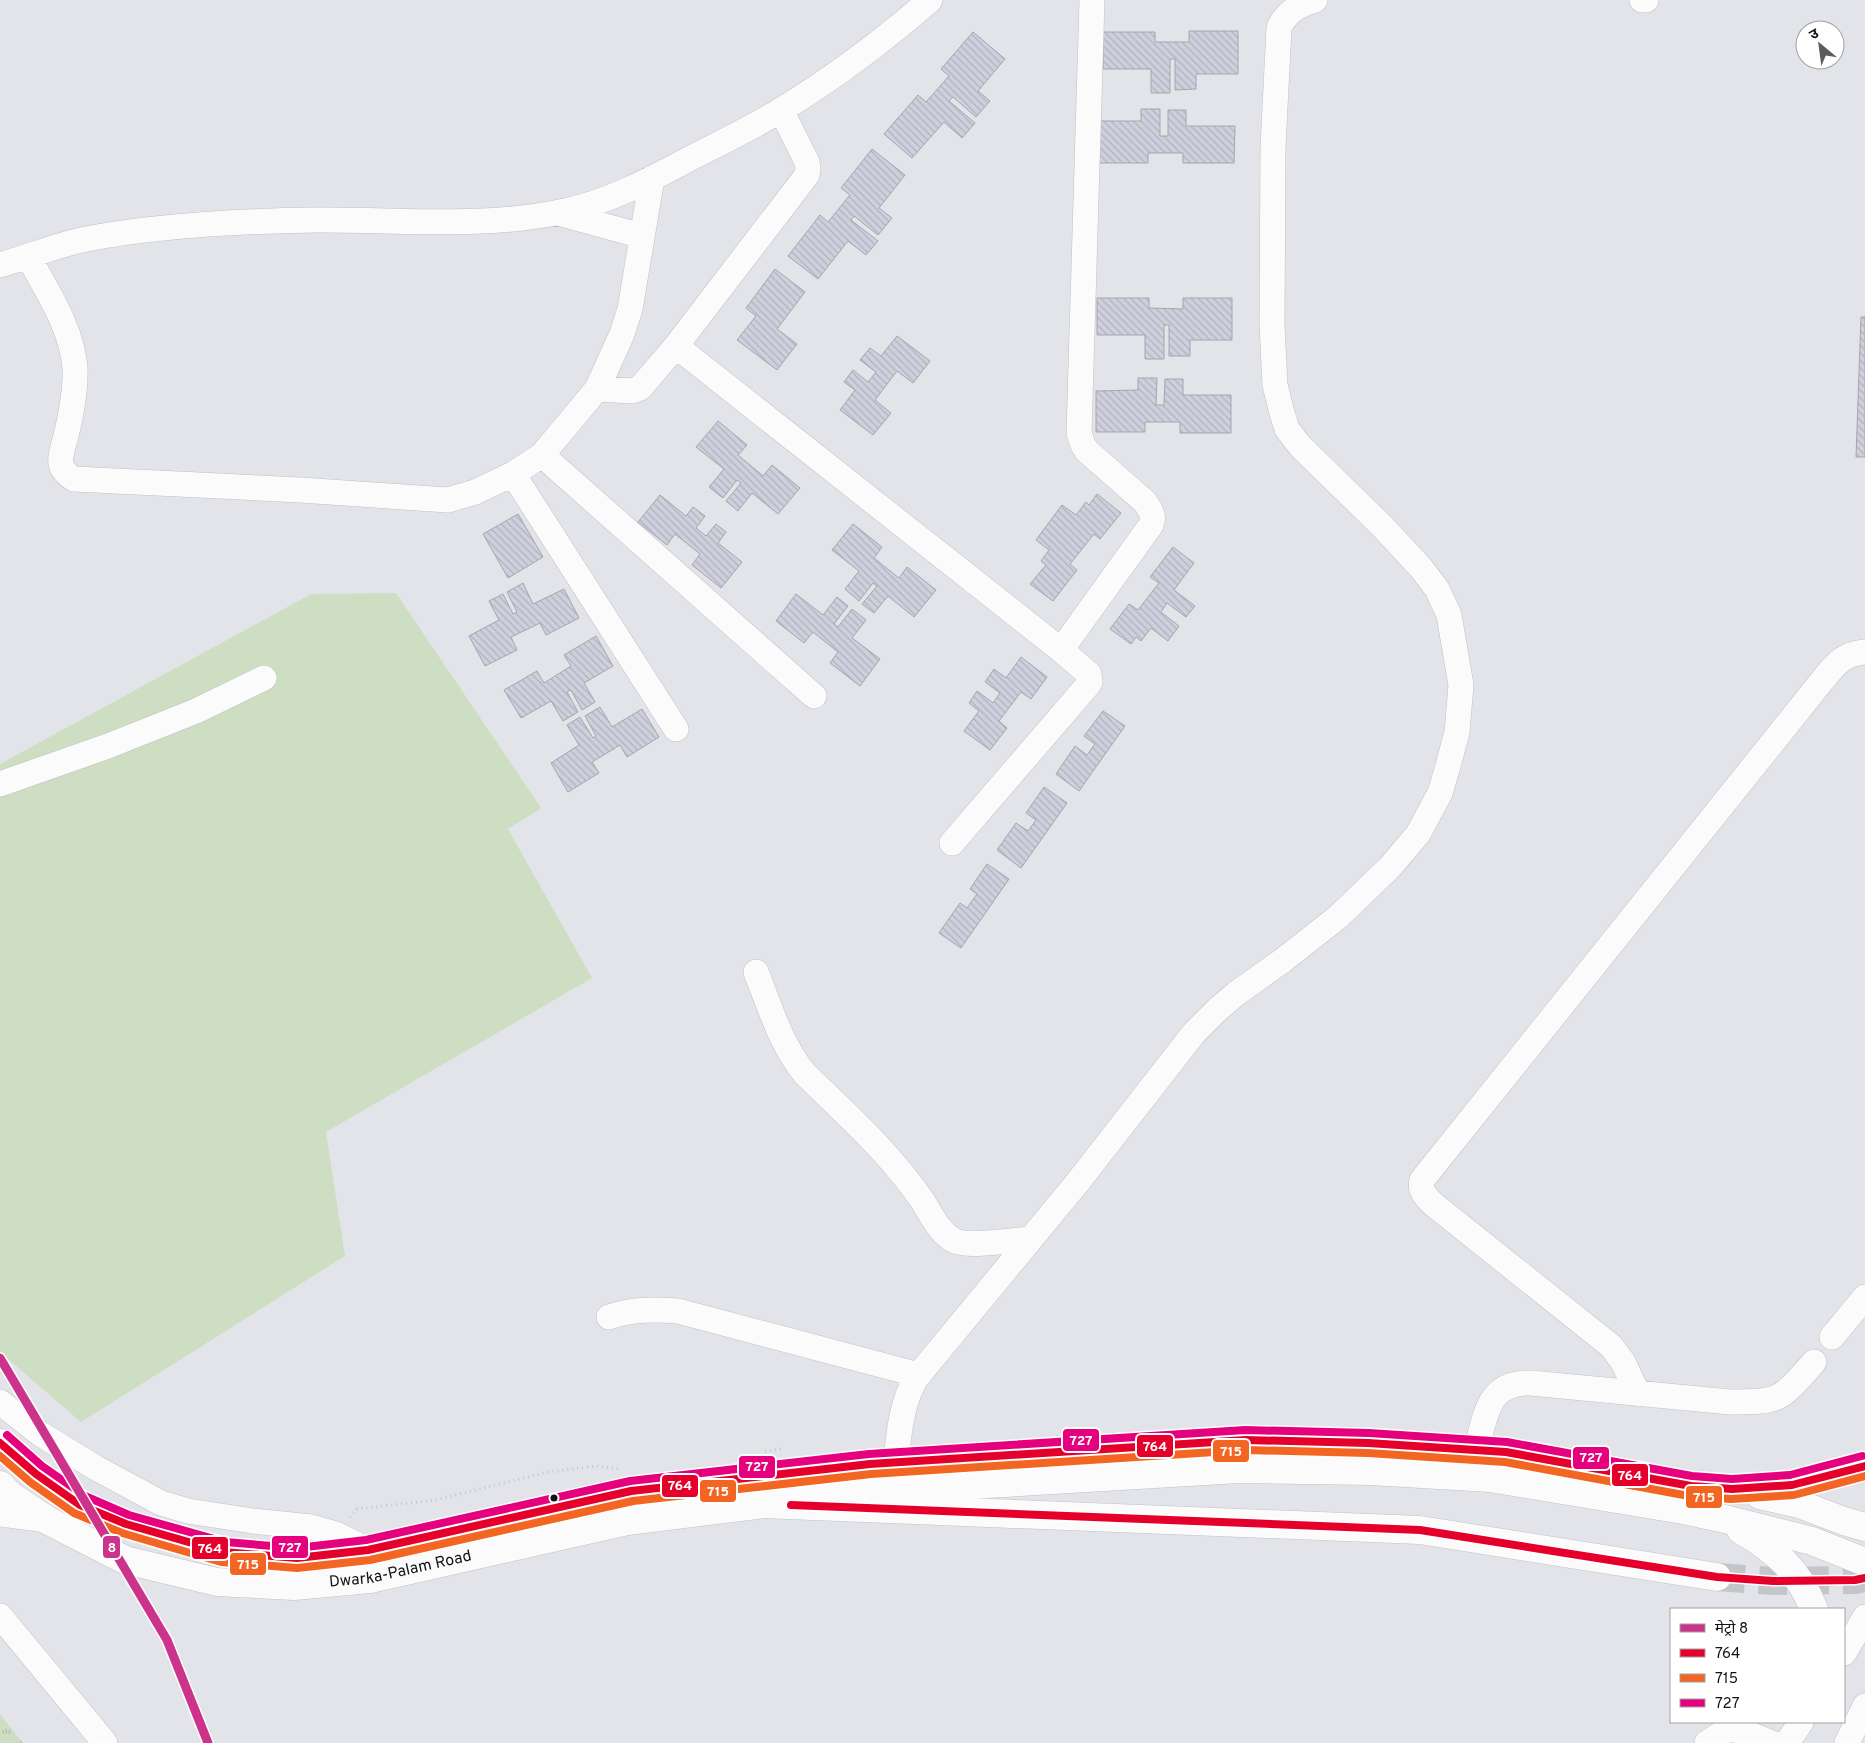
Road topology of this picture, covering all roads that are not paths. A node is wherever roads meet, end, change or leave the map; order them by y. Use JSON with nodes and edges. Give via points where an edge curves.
{"nodes":[{"id":1,"x":930,"y":0,"type":"edge"},
{"id":2,"x":1092,"y":0,"type":"edge"},
{"id":3,"x":1315,"y":0,"type":"edge"},
{"id":4,"x":1642,"y":0,"type":"edge"},
{"id":5,"x":1646,"y":0,"type":"edge"},
{"id":6,"x":781,"y":110,"type":"junction"},
{"id":7,"x":652,"y":178,"type":"junction"},
{"id":8,"x":555,"y":213,"type":"junction"},
{"id":9,"x":642,"y":236,"type":"junction"},
{"id":10,"x":28,"y":256,"type":"junction"},
{"id":11,"x":0,"y":265,"type":"edge"},
{"id":12,"x":676,"y":346,"type":"junction"},
{"id":13,"x":598,"y":389,"type":"junction"},
{"id":14,"x":542,"y":455,"type":"junction"},
{"id":15,"x":513,"y":474,"type":"junction"},
{"id":16,"x":1061,"y":650,"type":"junction"},
{"id":17,"x":1865,"y":652,"type":"edge"},
{"id":18,"x":264,"y":678,"type":"dead end"},
{"id":19,"x":814,"y":696,"type":"dead end"},
{"id":20,"x":676,"y":729,"type":"dead end"},
{"id":21,"x":0,"y":784,"type":"edge"},
{"id":22,"x":952,"y":843,"type":"dead end"},
{"id":23,"x":756,"y":972,"type":"dead end"},
{"id":24,"x":1031,"y":1239,"type":"junction"},
{"id":25,"x":1865,"y":1297,"type":"edge"},
{"id":26,"x":609,"y":1317,"type":"dead end"},
{"id":27,"x":1832,"y":1337,"type":"dead end"},
{"id":28,"x":1814,"y":1362,"type":"dead end"},
{"id":29,"x":919,"y":1375,"type":"junction"},
{"id":30,"x":1638,"y":1394,"type":"junction"},
{"id":31,"x":0,"y":1402,"type":"edge"},
{"id":32,"x":0,"y":1443,"type":"edge"},
{"id":33,"x":1476,"y":1450,"type":"junction"},
{"id":34,"x":896,"y":1463,"type":"junction"},
{"id":35,"x":1865,"y":1466,"type":"edge"},
{"id":36,"x":0,"y":1485,"type":"edge"},
{"id":37,"x":1732,"y":1489,"type":"junction"},
{"id":38,"x":762,"y":1504,"type":"junction"},
{"id":39,"x":0,"y":1514,"type":"edge"},
{"id":40,"x":1720,"y":1518,"type":"junction"},
{"id":41,"x":47,"y":1520,"type":"junction"},
{"id":42,"x":1865,"y":1527,"type":"edge"},
{"id":43,"x":368,"y":1550,"type":"junction"},
{"id":44,"x":1865,"y":1562,"type":"edge"},
{"id":45,"x":1717,"y":1577,"type":"tunnel mouth"},
{"id":46,"x":1814,"y":1608,"type":"edge"},
{"id":47,"x":0,"y":1616,"type":"edge"},
{"id":48,"x":1865,"y":1617,"type":"edge"},
{"id":49,"x":1845,"y":1651,"type":"edge"},
{"id":50,"x":1865,"y":1706,"type":"edge"},
{"id":51,"x":1800,"y":1723,"type":"edge"},
{"id":52,"x":105,"y":1743,"type":"edge"},
{"id":53,"x":1707,"y":1743,"type":"edge"},
{"id":54,"x":1772,"y":1743,"type":"edge"},
{"id":55,"x":1787,"y":1743,"type":"edge"},
{"id":56,"x":1848,"y":1743,"type":"edge"}],
"edges":[{"from":1,"to":6,"type":"street","via":[[879,42]]},
{"from":2,"to":16,"type":"street","via":[[1079,433],[1087,451],[1145,502],[1153,519]]},
{"from":3,"to":24,"type":"street","via":[[1290,12],[1279,28],[1273,157],[1275,386],[1287,429],[1300,446],[1382,526],[1437,589],[1449,615],[1461,685],[1457,732],[1440,794],[1418,834],[1390,867],[1338,917],[1237,993],[1194,1034]]},
{"from":4,"to":5,"type":"street"},
{"from":6,"to":7,"type":"street"},
{"from":6,"to":12,"type":"street","via":[[807,162],[807,176]]},
{"from":7,"to":8,"type":"street","via":[[610,197]]},
{"from":7,"to":9,"type":"street"},
{"from":8,"to":9,"type":"street"},
{"from":8,"to":10,"type":"street","via":[[453,222],[315,220],[163,227],[83,240]]},
{"from":9,"to":13,"type":"street","via":[[630,309]]},
{"from":10,"to":11,"type":"street"},
{"from":10,"to":15,"type":"street","via":[[52,298],[73,353],[75,387],[60,460],[62,469],[74,479],[448,500]]},
{"from":12,"to":13,"type":"street","via":[[640,388],[623,392]]},
{"from":12,"to":16,"type":"street"},
{"from":13,"to":14,"type":"street"},
{"from":14,"to":15,"type":"street"},
{"from":14,"to":19,"type":"street"},
{"from":15,"to":20,"type":"street"},
{"from":16,"to":22,"type":"street","via":[[1086,671],[1090,682]]},
{"from":17,"to":30,"type":"street","via":[[1841,659],[1821,682],[1421,1185],[1422,1192],[1433,1204],[1611,1346],[1623,1362]]},
{"from":18,"to":21,"type":"street","via":[[196,712]]},
{"from":23,"to":24,"type":"street","via":[[782,1037],[797,1064],[899,1169],[934,1222],[947,1235],[957,1242],[968,1243]]},
{"from":24,"to":29,"type":"street"},
{"from":25,"to":27,"type":"street"},
{"from":26,"to":29,"type":"street","via":[[655,1309],[678,1312]]},
{"from":28,"to":30,"type":"street","via":[[1783,1396],[1769,1401],[1730,1402]]},
{"from":29,"to":34,"type":"street","via":[[907,1397]]},
{"from":30,"to":33,"type":"street","via":[[1520,1383],[1508,1386],[1493,1397]]},
{"from":31,"to":43,"type":"street","via":[[40,1433],[161,1503],[253,1521],[311,1527],[336,1534]]},
{"from":32,"to":43,"type":"main road","name":"Dwarka-Palam Road","via":[[80,1505],[126,1524],[223,1552],[297,1558]]},
{"from":33,"to":34,"type":"main road","name":"Dwarka-Palam Road","via":[[1246,1440]]},
{"from":33,"to":37,"type":"main road","name":"Dwarka-Palam Road","via":[[1506,1452],[1691,1486]]},
{"from":34,"to":43,"type":"main road","name":"Dwarka-Palam Road","via":[[631,1491]]},
{"from":35,"to":37,"type":"main road","via":[[1792,1485]]},
{"from":36,"to":41,"type":"main road","name":"Dwarka-Palam Road"},
{"from":37,"to":42,"type":"main road","via":[[1798,1504]]},
{"from":38,"to":40,"type":"main road","via":[[870,1490],[1239,1469],[1490,1478]]},
{"from":38,"to":41,"type":"main road","name":"Dwarka-Palam Road","via":[[627,1521],[370,1579],[294,1586],[217,1582],[125,1560]]},
{"from":38,"to":45,"type":"main road","via":[[1420,1530]]},
{"from":39,"to":41,"type":"street"},
{"from":40,"to":44,"type":"main road","via":[[1812,1541]]},
{"from":40,"to":46,"type":"main road","via":[[1780,1556],[1801,1583]]},
{"from":47,"to":52,"type":"street"},
{"from":48,"to":49,"type":"street"},
{"from":50,"to":56,"type":"street"},
{"from":51,"to":55,"type":"street"},
{"from":53,"to":54,"type":"street","via":[[1728,1728]]}]}
